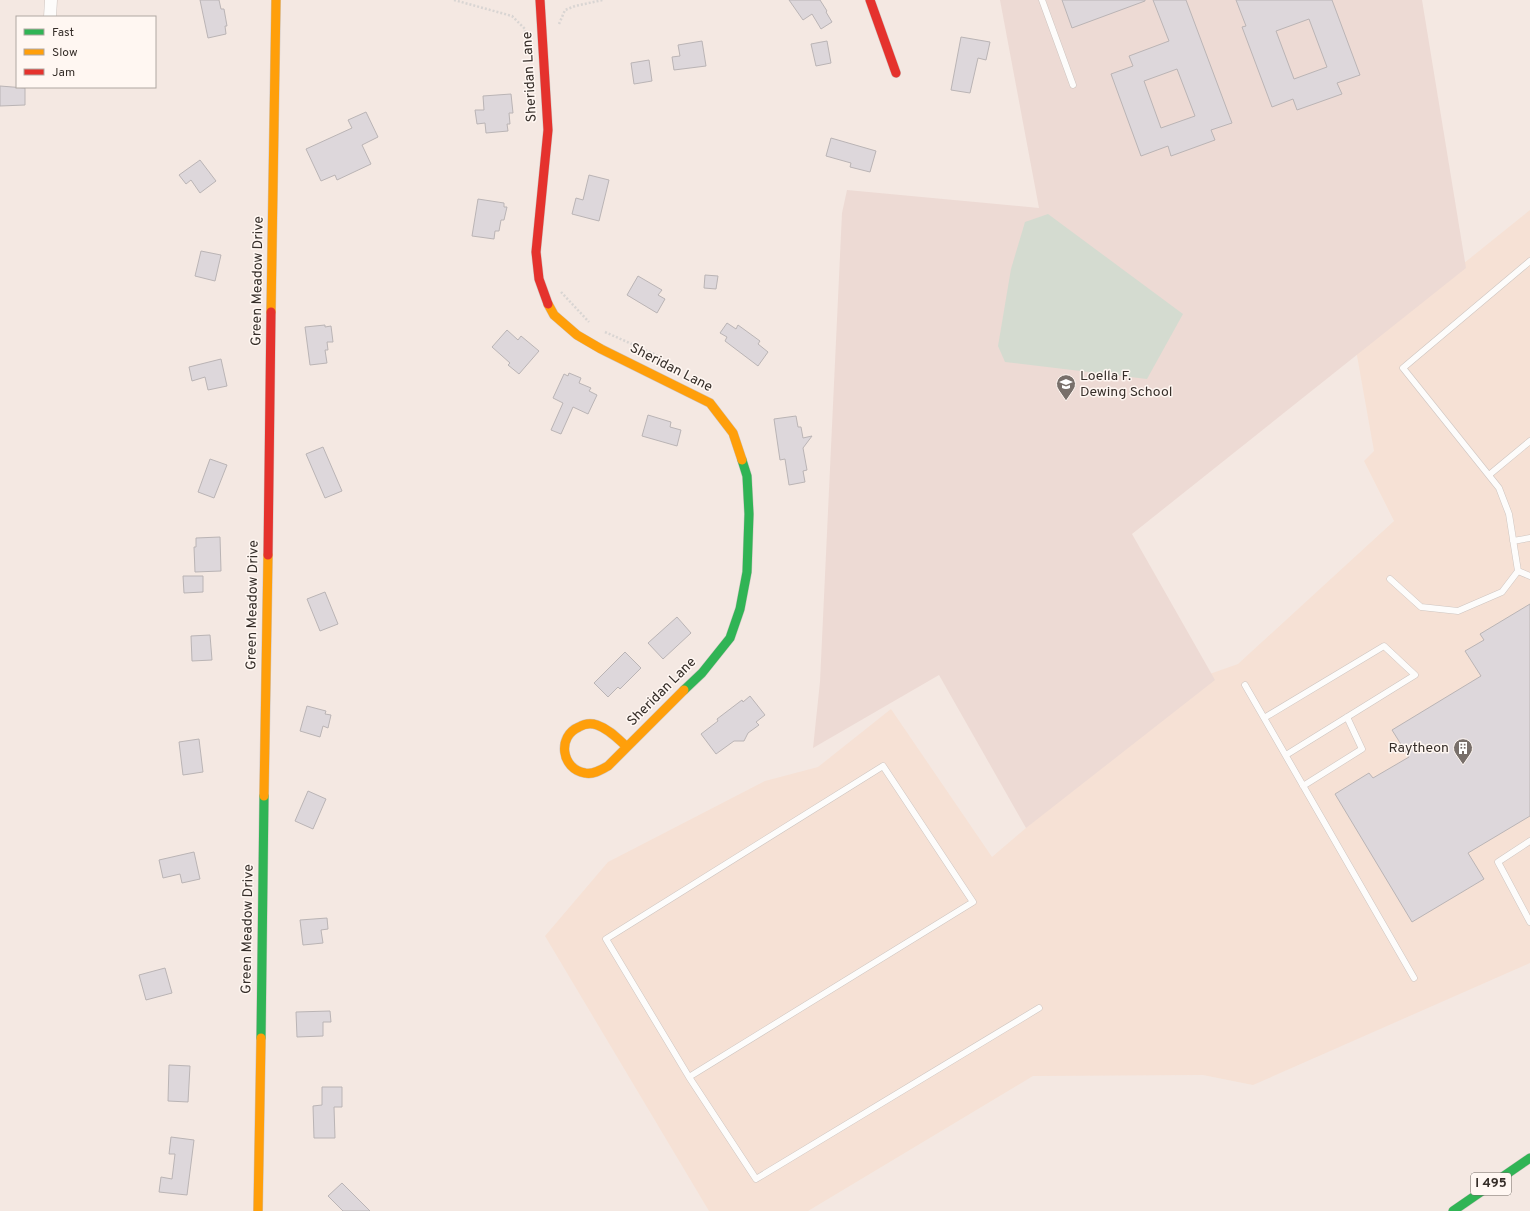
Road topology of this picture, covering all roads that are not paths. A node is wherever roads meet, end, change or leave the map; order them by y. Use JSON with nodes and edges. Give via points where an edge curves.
{"nodes":[{"id":1,"x":51,"y":0,"type":"edge"},
{"id":2,"x":276,"y":0,"type":"edge"},
{"id":3,"x":540,"y":0,"type":"edge"},
{"id":4,"x":870,"y":0,"type":"edge"},
{"id":5,"x":1042,"y":0,"type":"edge"},
{"id":6,"x":50,"y":16,"type":"edge"},
{"id":7,"x":896,"y":74,"type":"dead end"},
{"id":8,"x":1073,"y":85,"type":"dead end"},
{"id":9,"x":1530,"y":261,"type":"edge"},
{"id":10,"x":1530,"y":441,"type":"edge"},
{"id":11,"x":1489,"y":475,"type":"junction"},
{"id":12,"x":1530,"y":538,"type":"edge"},
{"id":13,"x":1513,"y":541,"type":"junction"},
{"id":14,"x":1518,"y":571,"type":"junction"},
{"id":15,"x":1530,"y":576,"type":"edge"},
{"id":16,"x":1390,"y":579,"type":"dead end"},
{"id":17,"x":1245,"y":685,"type":"dead end"},
{"id":18,"x":1264,"y":718,"type":"junction"},
{"id":19,"x":1346,"y":718,"type":"junction"},
{"id":20,"x":627,"y":747,"type":"junction"},
{"id":21,"x":1286,"y":756,"type":"junction"},
{"id":22,"x":1303,"y":786,"type":"junction"},
{"id":23,"x":1530,"y":841,"type":"edge"},
{"id":24,"x":1530,"y":922,"type":"edge"},
{"id":25,"x":1414,"y":978,"type":"dead end"},
{"id":26,"x":1039,"y":1008,"type":"dead end"},
{"id":27,"x":689,"y":1077,"type":"junction"},
{"id":28,"x":1530,"y":1158,"type":"edge"},
{"id":29,"x":258,"y":1211,"type":"edge"},
{"id":30,"x":1453,"y":1211,"type":"edge"}],
"edges":[{"from":1,"to":6,"type":"street"},
{"from":2,"to":29,"type":"main road","name":"Green Meadow Drive"},
{"from":3,"to":20,"type":"main road","name":"Sheridan Lane","via":[[548,130],[536,252],[539,279],[545,300],[554,315],[577,335],[710,403],[733,433],[747,476],[747,572],[740,609],[730,638],[702,673]]},
{"from":4,"to":7,"type":"main road"},
{"from":5,"to":8,"type":"lane"},
{"from":9,"to":11,"type":"lane","via":[[1403,368]]},
{"from":10,"to":11,"type":"lane"},
{"from":11,"to":13,"type":"lane","via":[[1499,488],[1509,514]]},
{"from":12,"to":13,"type":"lane"},
{"from":13,"to":14,"type":"lane"},
{"from":14,"to":15,"type":"lane"},
{"from":14,"to":16,"type":"lane","via":[[1502,592],[1458,611],[1421,607]]},
{"from":17,"to":18,"type":"lane"},
{"from":18,"to":19,"type":"lane","via":[[1384,646],[1415,675]]},
{"from":18,"to":21,"type":"lane"},
{"from":19,"to":21,"type":"lane"},
{"from":19,"to":22,"type":"lane","via":[[1362,749]]},
{"from":20,"to":20,"type":"main road","name":"Sheridan Lane","via":[[602,771],[590,774],[571,766],[564,752],[568,735],[581,725],[590,724],[605,729]]},
{"from":21,"to":22,"type":"lane"},
{"from":22,"to":25,"type":"lane"},
{"from":23,"to":24,"type":"lane","via":[[1498,862]]},
{"from":26,"to":27,"type":"lane","via":[[756,1179]]},
{"from":27,"to":27,"type":"lane","via":[[606,939],[883,766],[972,902]]},
{"from":28,"to":30,"type":"main road","number":"I 495"}]}
